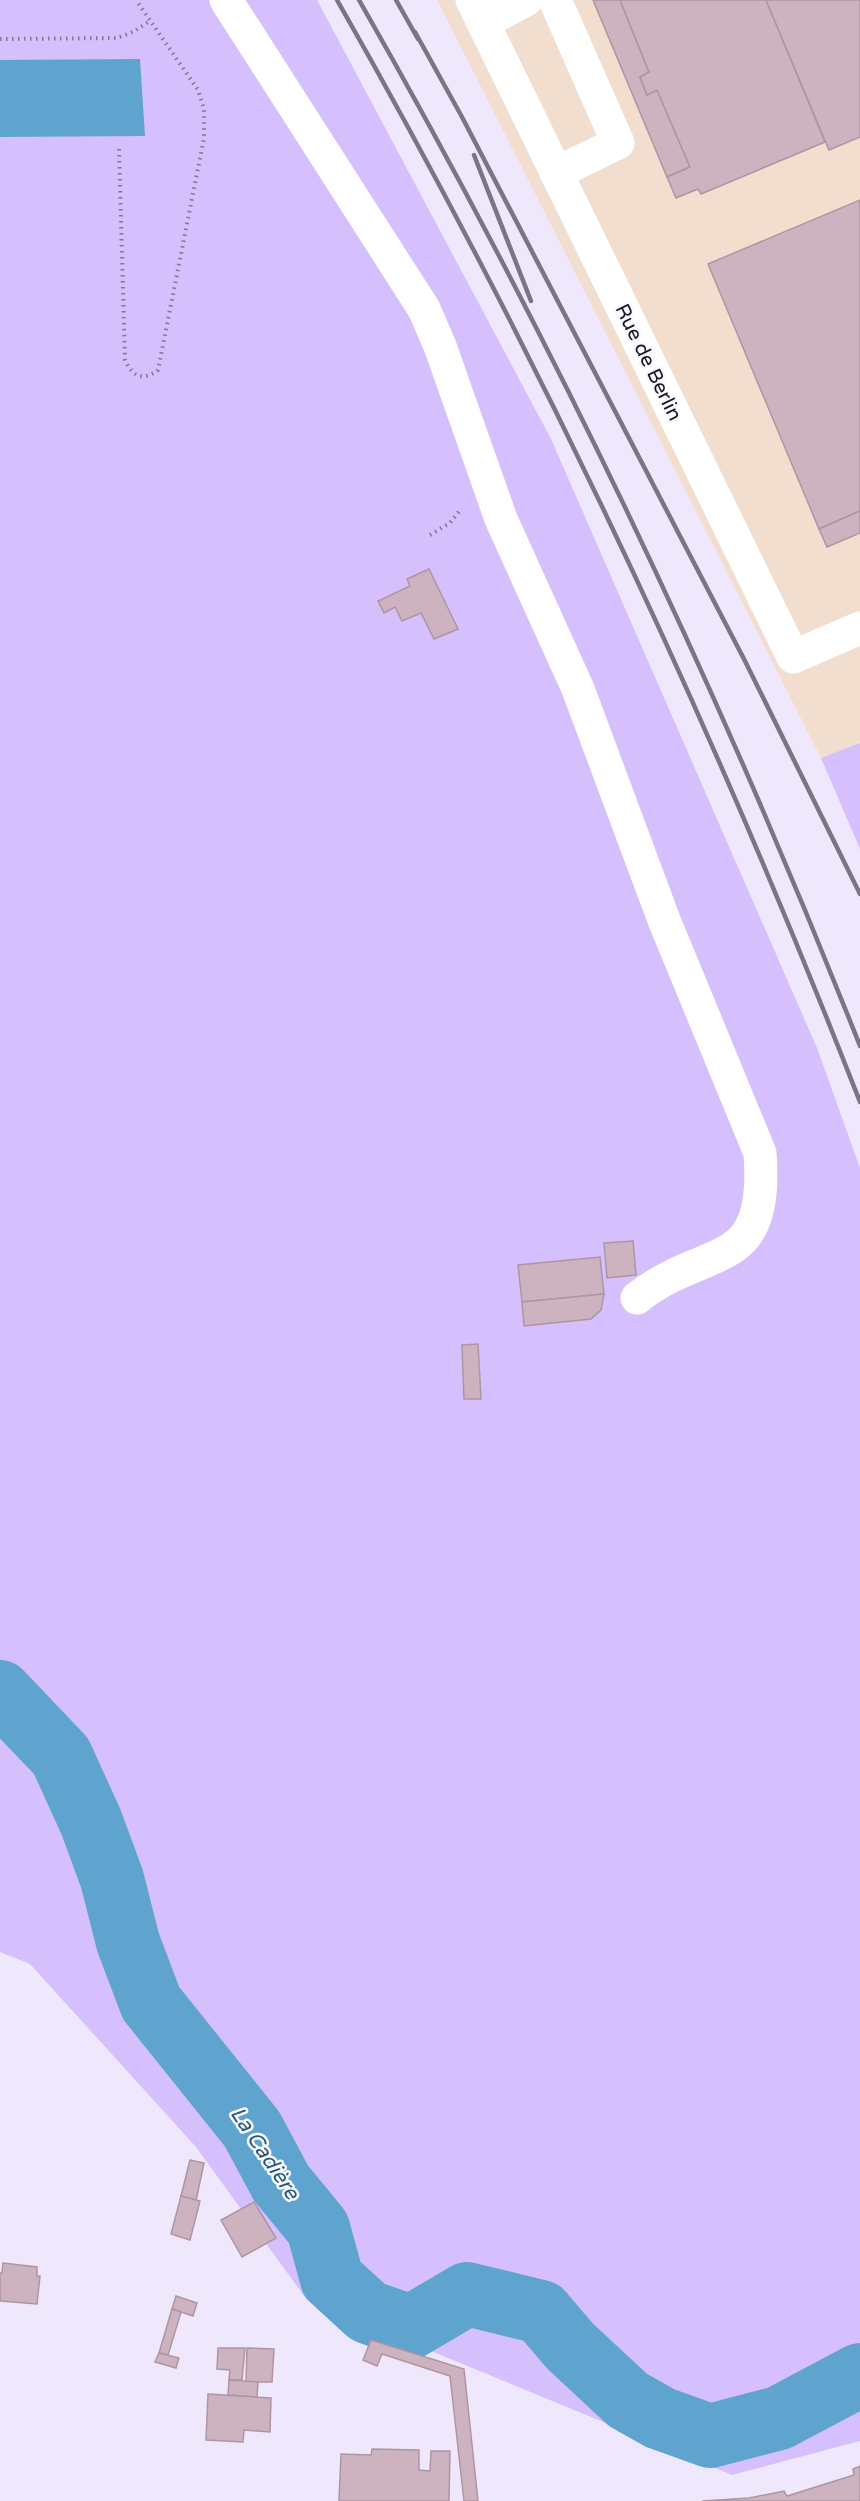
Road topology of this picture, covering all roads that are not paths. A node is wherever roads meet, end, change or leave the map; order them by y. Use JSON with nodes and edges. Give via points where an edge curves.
{"nodes":[{"id":1,"x":226,"y":0,"type":"edge"},
{"id":2,"x":526,"y":0,"type":"edge"},
{"id":3,"x":555,"y":0,"type":"edge"},
{"id":4,"x":478,"y":11,"type":"edge"},
{"id":5,"x":556,"y":172,"type":"junction"},
{"id":6,"x":860,"y":628,"type":"edge"},
{"id":7,"x":637,"y":1298,"type":"dead end"}],
"edges":[{"from":1,"to":7,"type":"street","via":[[424,309],[501,519],[578,689],[664,920],[760,1153],[759,1205],[746,1236],[729,1252],[661,1281]]},
{"from":2,"to":4,"type":"street"},
{"from":3,"to":5,"type":"street","via":[[618,143]]},
{"from":4,"to":5,"type":"street","name":"Rue de Berlin"},
{"from":5,"to":6,"type":"street","name":"Rue de Berlin","via":[[793,657]]}]}
